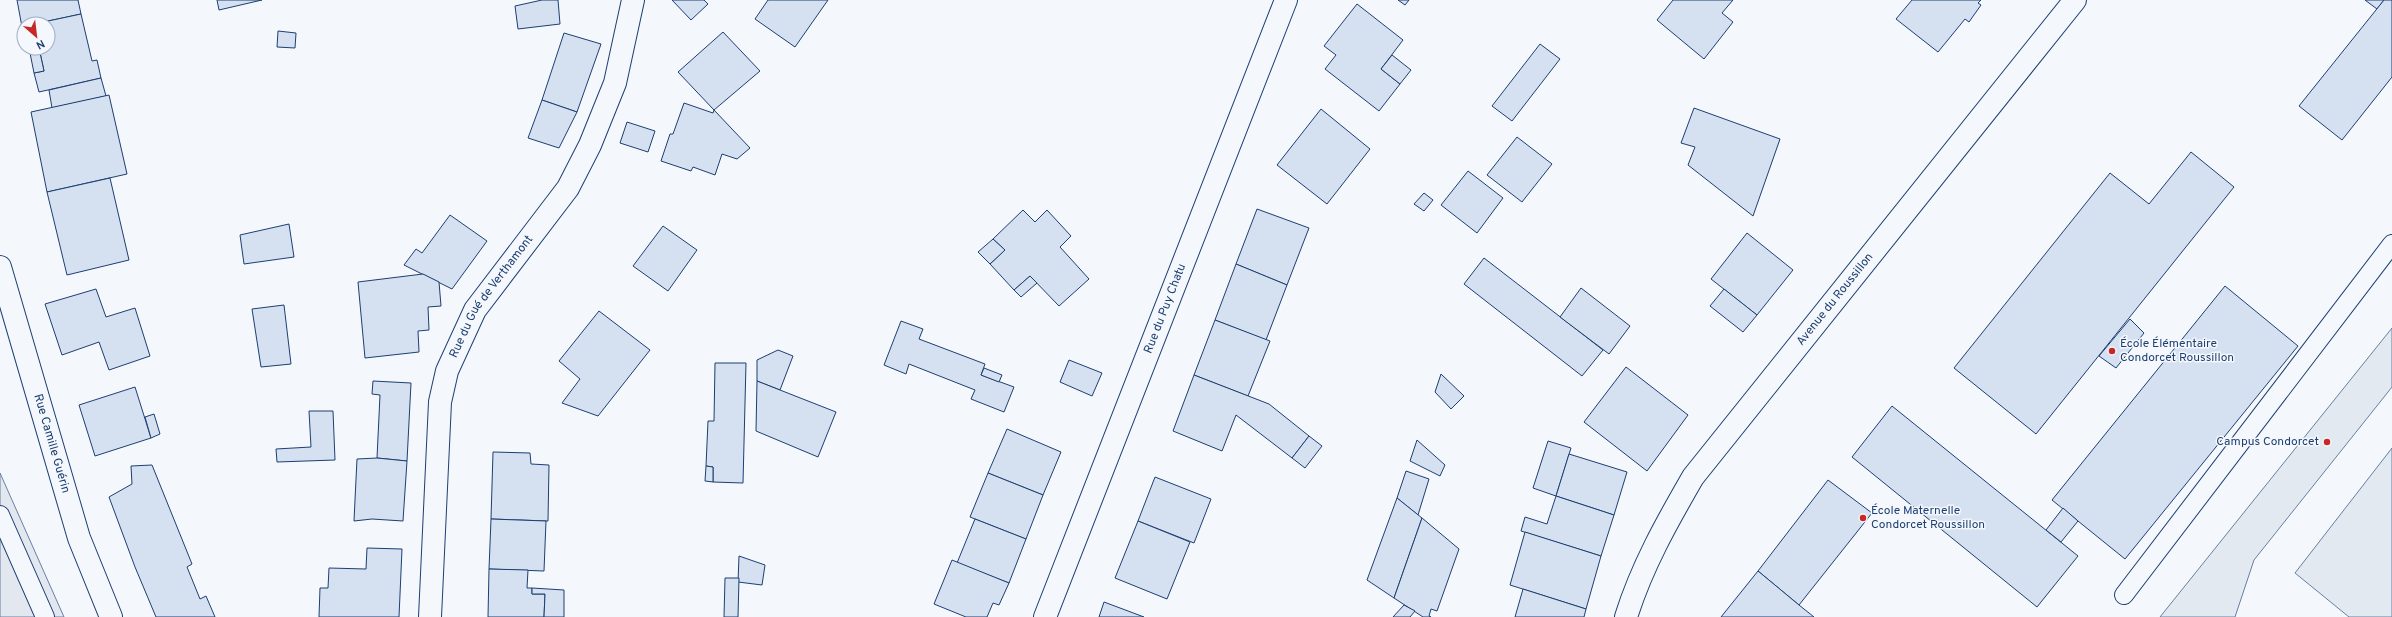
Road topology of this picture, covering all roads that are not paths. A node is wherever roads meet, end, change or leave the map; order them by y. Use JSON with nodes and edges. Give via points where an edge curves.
{"nodes":[{"id":1,"x":633,"y":0,"type":"edge"},
{"id":2,"x":1286,"y":0,"type":"edge"},
{"id":3,"x":2075,"y":0,"type":"edge"},
{"id":4,"x":2392,"y":244,"type":"edge"},
{"id":5,"x":0,"y":267,"type":"edge"},
{"id":6,"x":0,"y":515,"type":"edge"},
{"id":7,"x":2124,"y":595,"type":"dead end"},
{"id":8,"x":45,"y":617,"type":"edge"},
{"id":9,"x":111,"y":617,"type":"edge"},
{"id":10,"x":430,"y":617,"type":"edge"},
{"id":11,"x":1045,"y":617,"type":"edge"},
{"id":12,"x":1626,"y":617,"type":"edge"}],
"edges":[{"from":1,"to":10,"type":"street","name":"Rue du Gué de Verthamont","via":[[615,83],[590,145],[568,188],[475,310],[447,371],[440,402]]},
{"from":2,"to":11,"type":"street","name":"Rue du Puy Chatu"},
{"from":3,"to":12,"type":"street","name":"Avenue du Roussillon","via":[[1693,477],[1662,531],[1636,585]]},
{"from":4,"to":7,"type":"lane"},
{"from":5,"to":9,"type":"street","name":"Rue Camille Guérin","via":[[79,538]]},
{"from":6,"to":8,"type":"lane"}]}
